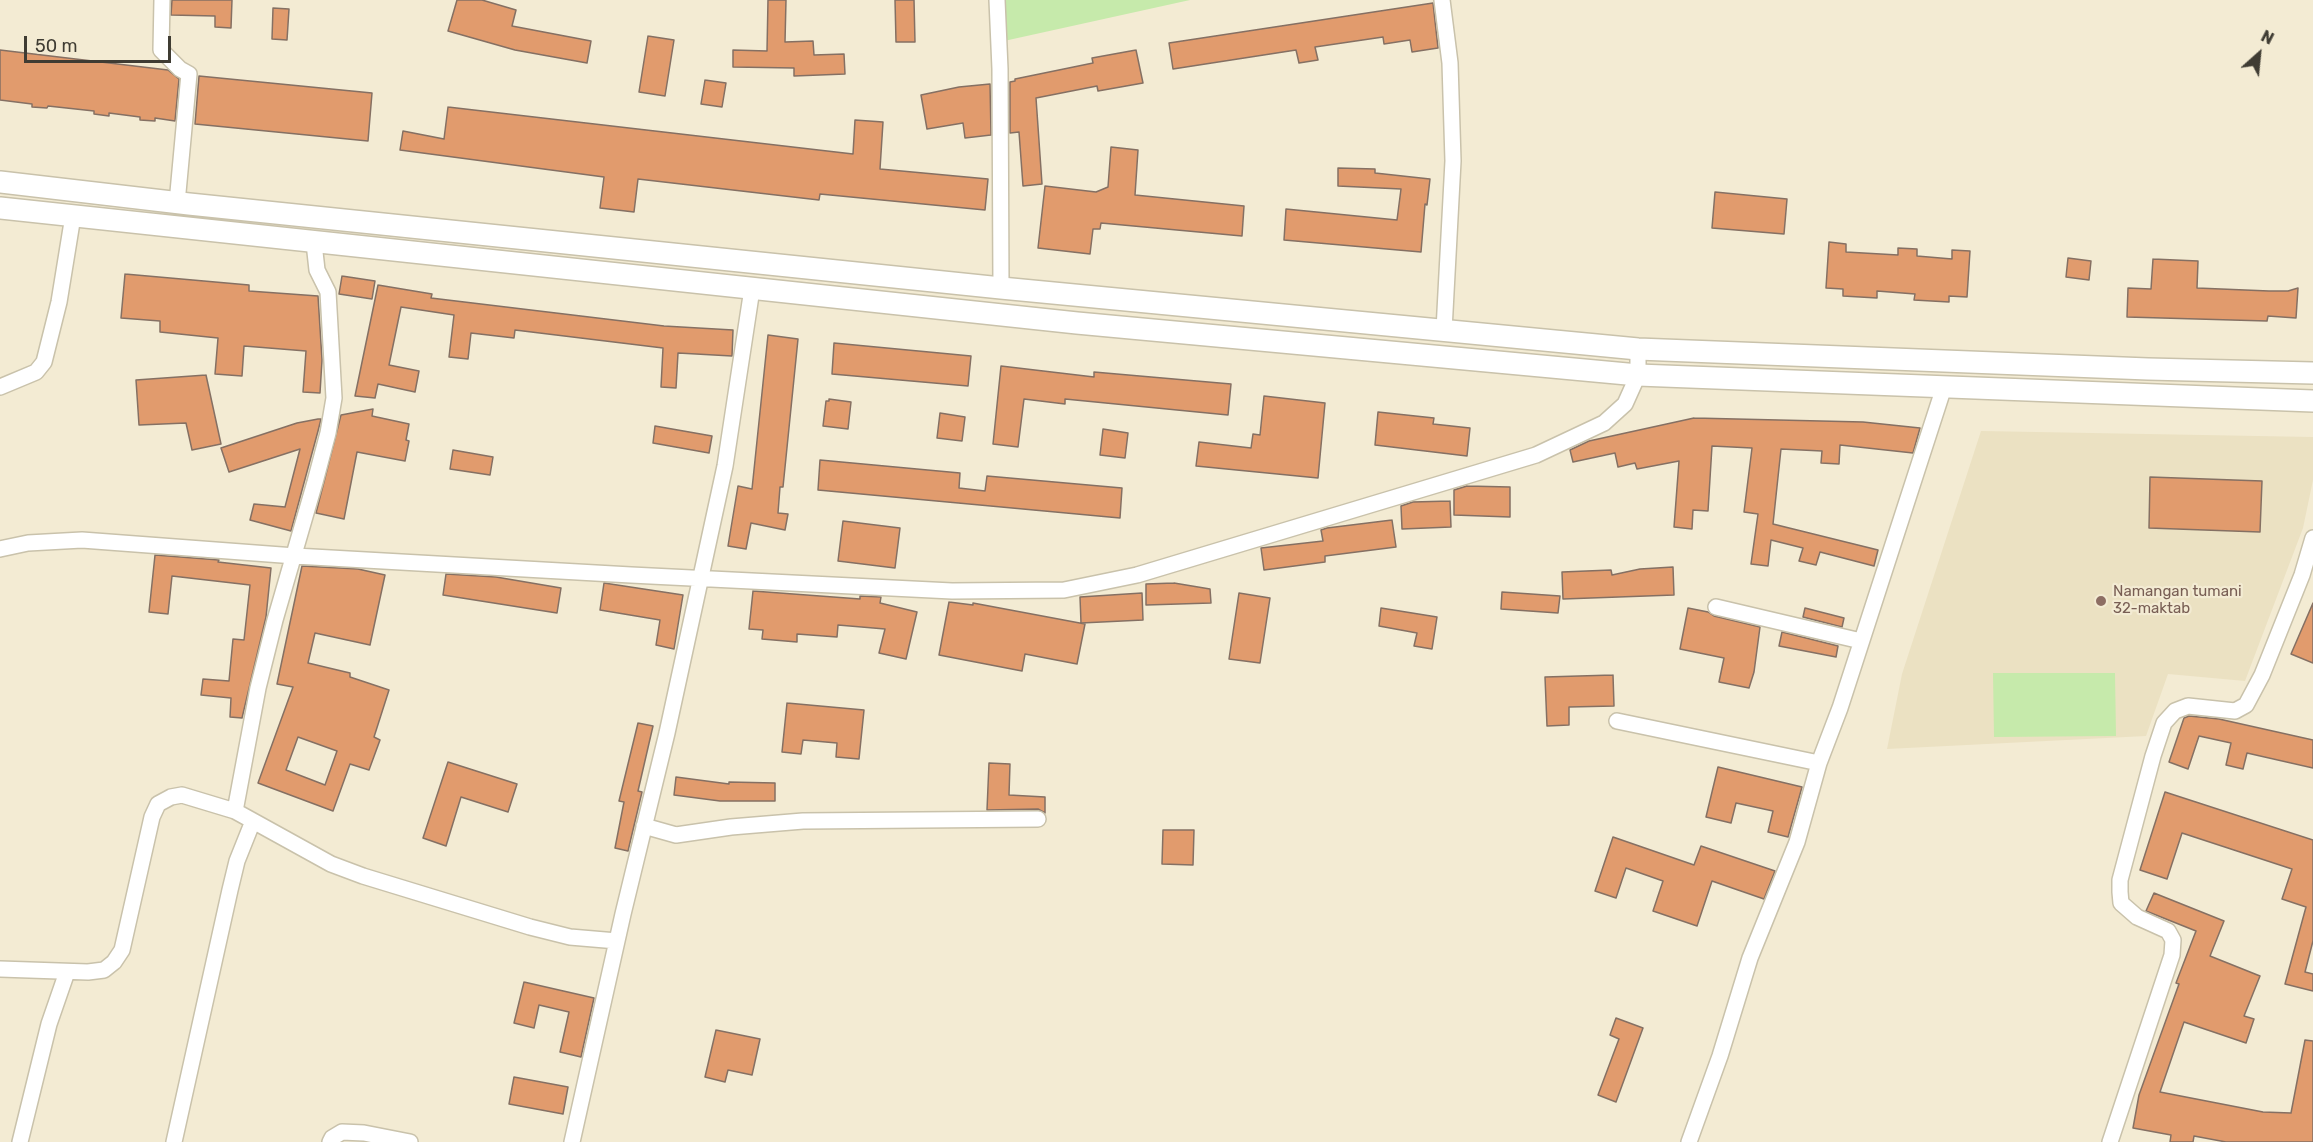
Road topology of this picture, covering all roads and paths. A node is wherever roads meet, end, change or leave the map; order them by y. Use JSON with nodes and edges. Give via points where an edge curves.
{"nodes":[{"id":1,"x":162,"y":0,"type":"edge"},
{"id":2,"x":997,"y":0,"type":"edge"},
{"id":3,"x":1442,"y":0,"type":"edge"},
{"id":4,"x":0,"y":182,"type":"edge"},
{"id":5,"x":183,"y":203,"type":"junction"},
{"id":6,"x":0,"y":208,"type":"edge"},
{"id":7,"x":73,"y":216,"type":"junction"},
{"id":8,"x":185,"y":229,"type":"junction"},
{"id":9,"x":314,"y":243,"type":"junction"},
{"id":10,"x":1001,"y":288,"type":"junction"},
{"id":11,"x":752,"y":289,"type":"junction"},
{"id":12,"x":1444,"y":330,"type":"junction"},
{"id":13,"x":1638,"y":349,"type":"junction"},
{"id":14,"x":2313,"y":373,"type":"edge"},
{"id":15,"x":1638,"y":375,"type":"junction"},
{"id":16,"x":0,"y":387,"type":"edge"},
{"id":17,"x":1944,"y":387,"type":"junction"},
{"id":18,"x":2313,"y":401,"type":"edge"},
{"id":19,"x":2313,"y":538,"type":"edge"},
{"id":20,"x":0,"y":549,"type":"edge"},
{"id":21,"x":295,"y":556,"type":"junction"},
{"id":22,"x":701,"y":578,"type":"junction"},
{"id":23,"x":1716,"y":607,"type":"dead end"},
{"id":24,"x":1862,"y":641,"type":"junction"},
{"id":25,"x":1617,"y":721,"type":"dead end"},
{"id":26,"x":1819,"y":763,"type":"junction"},
{"id":27,"x":235,"y":811,"type":"junction"},
{"id":28,"x":1038,"y":819,"type":"dead end"},
{"id":29,"x":253,"y":821,"type":"junction"},
{"id":30,"x":644,"y":826,"type":"junction"},
{"id":31,"x":617,"y":941,"type":"junction"},
{"id":32,"x":0,"y":969,"type":"edge"},
{"id":33,"x":67,"y":972,"type":"junction"},
{"id":34,"x":20,"y":1142,"type":"edge"},
{"id":35,"x":174,"y":1142,"type":"edge"},
{"id":36,"x":330,"y":1142,"type":"edge"},
{"id":37,"x":410,"y":1142,"type":"edge"},
{"id":38,"x":572,"y":1142,"type":"edge"},
{"id":39,"x":1689,"y":1142,"type":"edge"},
{"id":40,"x":2110,"y":1142,"type":"edge"}],
"edges":[{"from":1,"to":5,"type":"street","via":[[161,50],[189,74]]},
{"from":2,"to":10,"type":"street"},
{"from":3,"to":12,"type":"street","via":[[1450,63],[1453,160]]},
{"from":4,"to":5,"type":"main road"},
{"from":5,"to":8,"type":"main road"},
{"from":5,"to":10,"type":"main road"},
{"from":6,"to":7,"type":"main road"},
{"from":7,"to":8,"type":"main road"},
{"from":7,"to":16,"type":"street","via":[[44,362],[36,372]]},
{"from":8,"to":9,"type":"main road"},
{"from":9,"to":11,"type":"main road"},
{"from":9,"to":21,"type":"street","via":[[317,270],[328,292],[334,398]]},
{"from":10,"to":12,"type":"main road"},
{"from":11,"to":15,"type":"main road"},
{"from":11,"to":22,"type":"street","via":[[725,466]]},
{"from":12,"to":13,"type":"main road"},
{"from":13,"to":14,"type":"main road"},
{"from":13,"to":15,"type":"street"},
{"from":15,"to":17,"type":"main road"},
{"from":15,"to":22,"type":"street","via":[[1625,404],[1604,423],[1536,455],[1137,575],[1064,590],[952,591]]},
{"from":17,"to":18,"type":"main road"},
{"from":17,"to":24,"type":"street"},
{"from":19,"to":40,"type":"street","via":[[2298,586],[2246,705],[2235,711],[2188,706],[2175,711],[2164,723],[2120,880],[2120,892],[2121,903],[2137,917],[2168,931],[2173,940],[2172,955]]},
{"from":20,"to":21,"type":"street","via":[[82,540]]},
{"from":21,"to":22,"type":"street"},
{"from":21,"to":27,"type":"street","via":[[258,688]]},
{"from":22,"to":30,"type":"street"},
{"from":23,"to":24,"type":"street"},
{"from":24,"to":26,"type":"street"},
{"from":25,"to":26,"type":"street"},
{"from":26,"to":39,"type":"street","via":[[1797,842],[1750,958]]},
{"from":27,"to":29,"type":"street"},
{"from":27,"to":33,"type":"street","via":[[182,795],[159,804],[152,817],[122,950],[104,970]]},
{"from":28,"to":30,"type":"street","via":[[803,820],[676,835]]},
{"from":29,"to":31,"type":"street","via":[[331,864],[363,876],[530,927],[570,937]]},
{"from":29,"to":35,"type":"street","via":[[237,861]]},
{"from":30,"to":31,"type":"street"},
{"from":31,"to":38,"type":"street"},
{"from":32,"to":33,"type":"street"},
{"from":33,"to":34,"type":"street","via":[[49,1024]]},
{"from":36,"to":37,"type":"street","via":[[342,1132]]}]}
